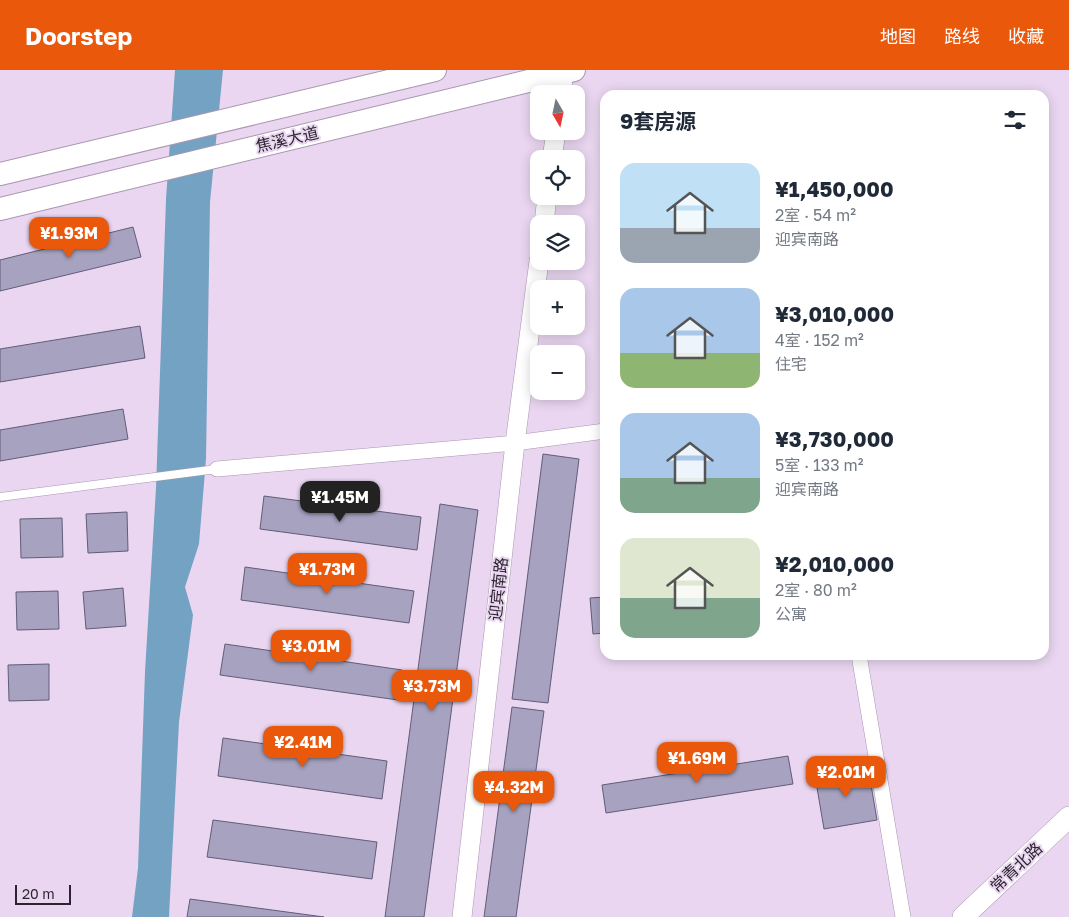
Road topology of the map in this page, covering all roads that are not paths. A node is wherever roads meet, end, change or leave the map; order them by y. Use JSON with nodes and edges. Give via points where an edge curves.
{"nodes":[{"id":1,"x":435,"y":70,"type":"edge"},
{"id":2,"x":566,"y":77,"type":"edge"},
{"id":3,"x":0,"y":174,"type":"edge"},
{"id":4,"x":0,"y":209,"type":"edge"},
{"id":5,"x":538,"y":270,"type":"edge"},
{"id":6,"x":600,"y":432,"type":"edge"},
{"id":7,"x":514,"y":443,"type":"junction"},
{"id":8,"x":217,"y":469,"type":"joint"},
{"id":9,"x":0,"y":497,"type":"edge"},
{"id":10,"x":860,"y":660,"type":"edge"},
{"id":11,"x":1069,"y":817,"type":"edge"},
{"id":12,"x":462,"y":917,"type":"edge"},
{"id":13,"x":903,"y":917,"type":"edge"},
{"id":14,"x":963,"y":917,"type":"edge"}],
"edges":[{"from":1,"to":3,"type":"main road","name":"焦溪大道"},
{"from":2,"to":4,"type":"main road","name":"焦溪大道","via":[[226,153]]},
{"from":5,"to":7,"type":"street","name":"迎宾南路"},
{"from":6,"to":7,"type":"street"},
{"from":7,"to":8,"type":"street"},
{"from":7,"to":12,"type":"street","name":"迎宾南路"},
{"from":8,"to":9,"type":"lane"},
{"from":10,"to":13,"type":"street"},
{"from":11,"to":14,"type":"main road","name":"常青北路"}]}
